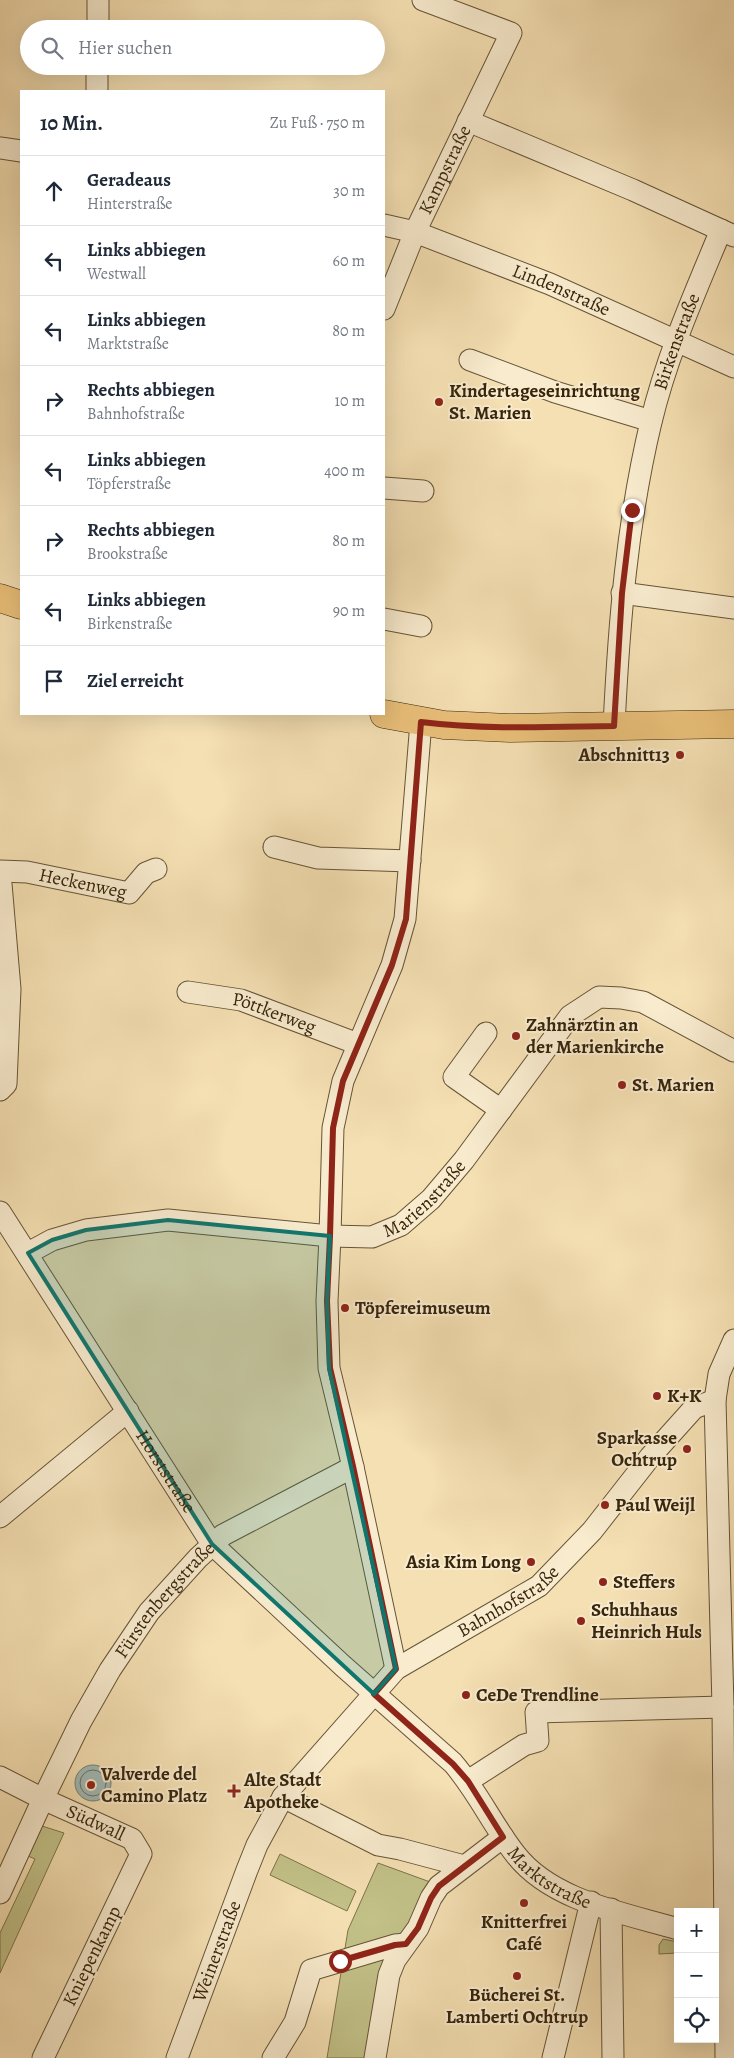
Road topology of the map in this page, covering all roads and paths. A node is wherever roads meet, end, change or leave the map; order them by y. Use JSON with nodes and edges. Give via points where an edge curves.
{"nodes":[{"id":1,"x":98,"y":0,"type":"edge"},
{"id":2,"x":424,"y":0,"type":"edge"},
{"id":3,"x":465,"y":7,"type":"edge"},
{"id":4,"x":98,"y":20,"type":"edge"},
{"id":5,"x":97,"y":75,"type":"edge"},
{"id":6,"x":97,"y":90,"type":"edge"},
{"id":7,"x":468,"y":121,"type":"junction"},
{"id":8,"x":0,"y":148,"type":"edge"},
{"id":9,"x":20,"y":151,"type":"edge"},
{"id":10,"x":385,"y":226,"type":"edge"},
{"id":11,"x":415,"y":232,"type":"junction"},
{"id":12,"x":727,"y":233,"type":"edge"},
{"id":13,"x":385,"y":307,"type":"edge"},
{"id":14,"x":674,"y":342,"type":"junction"},
{"id":15,"x":470,"y":360,"type":"dead end"},
{"id":16,"x":734,"y":367,"type":"edge"},
{"id":17,"x":651,"y":421,"type":"junction"},
{"id":18,"x":385,"y":488,"type":"edge"},
{"id":19,"x":423,"y":491,"type":"dead end"},
{"id":20,"x":622,"y":593,"type":"junction"},
{"id":21,"x":0,"y":598,"type":"edge"},
{"id":22,"x":20,"y":605,"type":"edge"},
{"id":23,"x":734,"y":608,"type":"edge"},
{"id":24,"x":385,"y":619,"type":"edge"},
{"id":25,"x":421,"y":626,"type":"dead end"},
{"id":26,"x":385,"y":714,"type":"edge"},
{"id":27,"x":421,"y":722,"type":"junction"},
{"id":28,"x":734,"y":724,"type":"edge"},
{"id":29,"x":614,"y":726,"type":"junction"},
{"id":30,"x":274,"y":847,"type":"dead end"},
{"id":31,"x":410,"y":861,"type":"junction"},
{"id":32,"x":156,"y":869,"type":"dead end"},
{"id":33,"x":0,"y":872,"type":"edge"},
{"id":34,"x":188,"y":992,"type":"dead end"},
{"id":35,"x":486,"y":1033,"type":"dead end"},
{"id":36,"x":358,"y":1044,"type":"junction"},
{"id":37,"x":734,"y":1051,"type":"edge"},
{"id":38,"x":0,"y":1090,"type":"edge"},
{"id":39,"x":501,"y":1110,"type":"junction"},
{"id":40,"x":0,"y":1212,"type":"edge"},
{"id":41,"x":330,"y":1236,"type":"junction"},
{"id":42,"x":28,"y":1253,"type":"junction"},
{"id":43,"x":734,"y":1340,"type":"edge"},
{"id":44,"x":715,"y":1400,"type":"junction"},
{"id":45,"x":128,"y":1411,"type":"junction"},
{"id":46,"x":353,"y":1466,"type":"junction"},
{"id":47,"x":726,"y":1502,"type":"edge"},
{"id":48,"x":0,"y":1517,"type":"edge"},
{"id":49,"x":212,"y":1544,"type":"junction"},
{"id":50,"x":396,"y":1669,"type":"junction"},
{"id":51,"x":374,"y":1694,"type":"junction"},
{"id":52,"x":727,"y":1713,"type":"edge"},
{"id":53,"x":0,"y":1777,"type":"edge"},
{"id":54,"x":468,"y":1781,"type":"junction"},
{"id":55,"x":283,"y":1797,"type":"junction"},
{"id":56,"x":43,"y":1799,"type":"junction"},
{"id":57,"x":503,"y":1837,"type":"junction"},
{"id":58,"x":257,"y":1845,"type":"joint"},
{"id":59,"x":141,"y":1854,"type":"joint"},
{"id":60,"x":464,"y":1866,"type":"junction"},
{"id":61,"x":0,"y":1893,"type":"edge"},
{"id":62,"x":601,"y":1906,"type":"junction"},
{"id":63,"x":674,"y":1928,"type":"edge"},
{"id":64,"x":725,"y":1943,"type":"edge"},
{"id":65,"x":406,"y":1944,"type":"junction"},
{"id":66,"x":43,"y":2058,"type":"edge"},
{"id":67,"x":177,"y":2058,"type":"edge"},
{"id":68,"x":273,"y":2058,"type":"edge"},
{"id":69,"x":375,"y":2058,"type":"edge"},
{"id":70,"x":553,"y":2058,"type":"edge"},
{"id":71,"x":613,"y":2058,"type":"edge"},
{"id":72,"x":726,"y":2058,"type":"edge"}],
"edges":[{"from":1,"to":4,"type":"street"},
{"from":2,"to":3,"type":"street"},
{"from":3,"to":7,"type":"street","name":"Kampstraße","via":[[510,33]]},
{"from":5,"to":6,"type":"street"},
{"from":7,"to":11,"type":"street","name":"Kampstraße"},
{"from":7,"to":12,"type":"street","name":"Birkenstraße"},
{"from":8,"to":9,"type":"street"},
{"from":10,"to":11,"type":"street","name":"Lindenstraße"},
{"from":11,"to":13,"type":"street","name":"Kampstraße"},
{"from":11,"to":14,"type":"street","name":"Lindenstraße","via":[[550,284]]},
{"from":12,"to":14,"type":"street","name":"Birkenstraße"},
{"from":14,"to":16,"type":"street","name":"Lindenstraße"},
{"from":14,"to":17,"type":"street","name":"Birkenstraße"},
{"from":15,"to":17,"type":"street","via":[[555,392]]},
{"from":17,"to":20,"type":"street","name":"Birkenstraße","via":[[632,510]]},
{"from":18,"to":19,"type":"street"},
{"from":20,"to":23,"type":"street"},
{"from":20,"to":29,"type":"street","name":"Birkenstraße"},
{"from":21,"to":22,"type":"main road"},
{"from":24,"to":25,"type":"street"},
{"from":26,"to":27,"type":"main road"},
{"from":27,"to":29,"type":"main road","via":[[510,728]]},
{"from":27,"to":31,"type":"street"},
{"from":28,"to":29,"type":"main road"},
{"from":30,"to":31,"type":"street","via":[[318,858]]},
{"from":31,"to":36,"type":"street","via":[[406,919],[392,965]]},
{"from":32,"to":33,"type":"street","name":"Heckenweg","via":[[146,873],[129,893],[27,872]]},
{"from":33,"to":38,"type":"street","via":[[10,989],[6,1084]]},
{"from":34,"to":36,"type":"street","name":"Pöttkerweg","via":[[241,1000]]},
{"from":35,"to":39,"type":"street","via":[[454,1077]]},
{"from":36,"to":41,"type":"street","via":[[343,1081],[333,1128]]},
{"from":37,"to":39,"type":"street","name":"Marienstraße","via":[[643,1002],[600,997],[570,1016]]},
{"from":39,"to":41,"type":"street","name":"Marienstraße","via":[[431,1199],[401,1226],[372,1237]]},
{"from":40,"to":42,"type":"street","name":"Horststraße"},
{"from":41,"to":42,"type":"street","name":"Marienstraße","via":[[168,1220],[86,1230],[52,1240]]},
{"from":41,"to":46,"type":"street","via":[[327,1301],[330,1368]]},
{"from":42,"to":45,"type":"street","name":"Horststraße"},
{"from":43,"to":44,"type":"street","via":[[719,1374]]},
{"from":44,"to":47,"type":"street"},
{"from":44,"to":50,"type":"street","name":"Bahnhofstraße","via":[[694,1408],[650,1457],[592,1532],[539,1586]]},
{"from":45,"to":48,"type":"street"},
{"from":45,"to":49,"type":"street","name":"Horststraße"},
{"from":46,"to":49,"type":"street","name":"Fürstenbergstraße","via":[[223,1535]]},
{"from":46,"to":50,"type":"street"},
{"from":47,"to":52,"type":"street"},
{"from":49,"to":51,"type":"street","name":"Horststraße"},
{"from":49,"to":56,"type":"street","name":"Fürstenbergstraße","via":[[149,1612],[110,1670]]},
{"from":50,"to":51,"type":"street","name":"Bahnhofstraße"},
{"from":51,"to":54,"type":"street","name":"Marktstraße"},
{"from":51,"to":55,"type":"street","name":"Bahnhofstraße"},
{"from":52,"to":54,"type":"street","via":[[536,1712],[538,1741],[524,1745]]},
{"from":52,"to":64,"type":"street"},
{"from":53,"to":56,"type":"street","name":"Südwall"},
{"from":54,"to":57,"type":"street","name":"Marktstraße"},
{"from":55,"to":58,"type":"street","name":"Bahnhofstraße"},
{"from":55,"to":60,"type":"street","via":[[369,1842]]},
{"from":56,"to":59,"type":"street","name":"Südwall","via":[[132,1838]]},
{"from":56,"to":61,"type":"street","name":"Fürstenbergstraße"},
{"from":57,"to":60,"type":"street"},
{"from":57,"to":62,"type":"street","name":"Marktstraße","via":[[530,1870],[546,1882]]},
{"from":58,"to":67,"type":"street","name":"Weinerstraße"},
{"from":59,"to":66,"type":"street","name":"Kniepenkamp"},
{"from":60,"to":65,"type":"street","via":[[439,1886],[418,1928]]},
{"from":62,"to":63,"type":"street","name":"Marktstraße"},
{"from":62,"to":70,"type":"street"},
{"from":62,"to":71,"type":"street"},
{"from":64,"to":72,"type":"street"},
{"from":65,"to":68,"type":"street","via":[[310,1970],[294,2022]]},
{"from":65,"to":69,"type":"street","via":[[389,1975]]}]}
